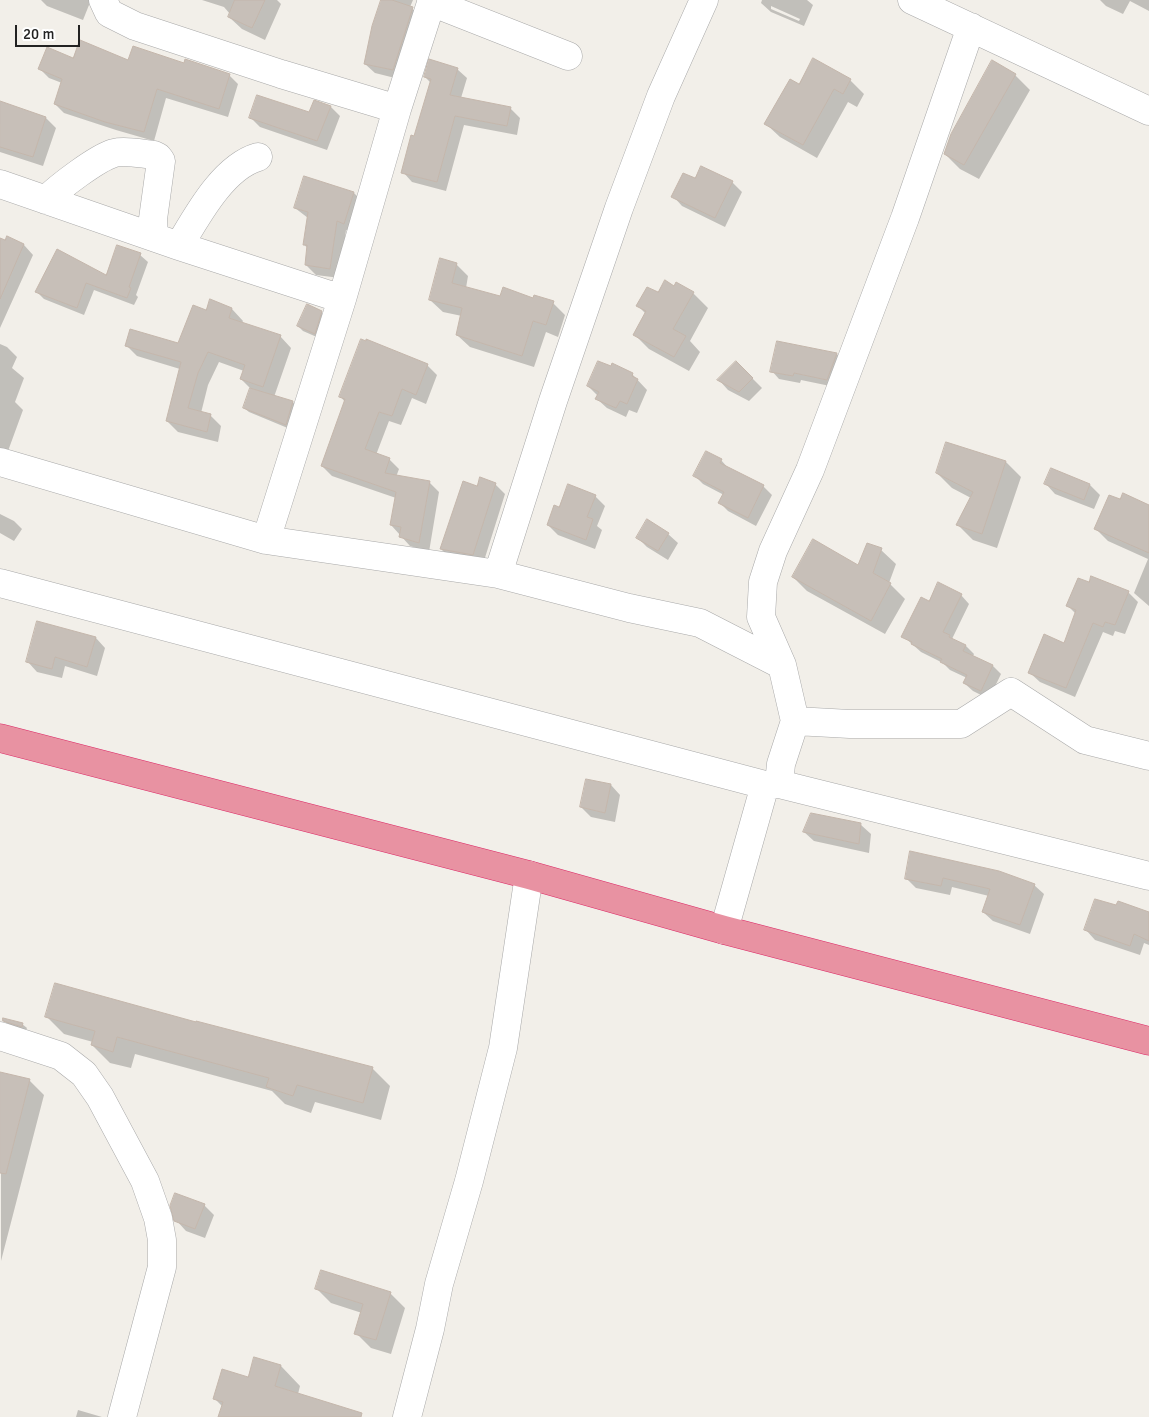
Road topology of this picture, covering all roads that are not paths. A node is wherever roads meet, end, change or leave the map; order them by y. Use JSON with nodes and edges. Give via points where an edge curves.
{"nodes":[{"id":1,"x":103,"y":0,"type":"edge"},
{"id":2,"x":704,"y":0,"type":"edge"},
{"id":3,"x":912,"y":0,"type":"edge"},
{"id":4,"x":432,"y":1,"type":"edge"},
{"id":5,"x":971,"y":27,"type":"junction"},
{"id":6,"x":568,"y":56,"type":"dead end"},
{"id":7,"x":397,"y":109,"type":"junction"},
{"id":8,"x":1149,"y":111,"type":"edge"},
{"id":9,"x":258,"y":157,"type":"dead end"},
{"id":10,"x":0,"y":184,"type":"edge"},
{"id":11,"x":46,"y":200,"type":"junction"},
{"id":12,"x":166,"y":242,"type":"junction"},
{"id":13,"x":342,"y":299,"type":"junction"},
{"id":14,"x":0,"y":461,"type":"edge"},
{"id":15,"x":266,"y":540,"type":"junction"},
{"id":16,"x":498,"y":574,"type":"junction"},
{"id":17,"x":0,"y":583,"type":"edge"},
{"id":18,"x":782,"y":665,"type":"junction"},
{"id":19,"x":795,"y":720,"type":"junction"},
{"id":20,"x":0,"y":738,"type":"edge"},
{"id":21,"x":1149,"y":756,"type":"edge"},
{"id":22,"x":772,"y":784,"type":"junction"},
{"id":23,"x":529,"y":875,"type":"junction"},
{"id":24,"x":1149,"y":876,"type":"edge"},
{"id":25,"x":724,"y":930,"type":"junction"},
{"id":26,"x":0,"y":1036,"type":"edge"},
{"id":27,"x":1149,"y":1041,"type":"edge"},
{"id":28,"x":122,"y":1417,"type":"edge"},
{"id":29,"x":406,"y":1417,"type":"edge"}],
"edges":[{"from":1,"to":7,"type":"street","via":[[109,13],[135,26]]},
{"from":2,"to":16,"type":"street","via":[[661,96],[619,208]]},
{"from":3,"to":5,"type":"street"},
{"from":4,"to":6,"type":"street"},
{"from":4,"to":7,"type":"street"},
{"from":5,"to":8,"type":"street"},
{"from":5,"to":18,"type":"street","via":[[905,218],[810,470],[773,551],[763,582],[761,617]]},
{"from":7,"to":13,"type":"street"},
{"from":9,"to":12,"type":"street","via":[[248,160],[228,176],[195,220]]},
{"from":10,"to":11,"type":"street"},
{"from":11,"to":12,"type":"street"},
{"from":11,"to":12,"type":"street","via":[[80,173],[114,153],[154,155],[160,161],[153,219]]},
{"from":12,"to":13,"type":"street"},
{"from":13,"to":15,"type":"street"},
{"from":14,"to":15,"type":"street"},
{"from":15,"to":16,"type":"street"},
{"from":16,"to":18,"type":"street","via":[[700,623]]},
{"from":17,"to":22,"type":"street"},
{"from":18,"to":19,"type":"street"},
{"from":19,"to":21,"type":"street","via":[[850,724],[961,724],[1011,692],[1085,740]]},
{"from":19,"to":22,"type":"street"},
{"from":20,"to":23,"type":"highway"},
{"from":22,"to":24,"type":"street"},
{"from":22,"to":25,"type":"street"},
{"from":23,"to":25,"type":"highway"},
{"from":23,"to":29,"type":"street","via":[[503,1048]]},
{"from":25,"to":27,"type":"highway"},
{"from":26,"to":28,"type":"street","via":[[61,1056],[84,1074],[100,1097],[145,1181],[158,1218],[162,1267]]}]}
